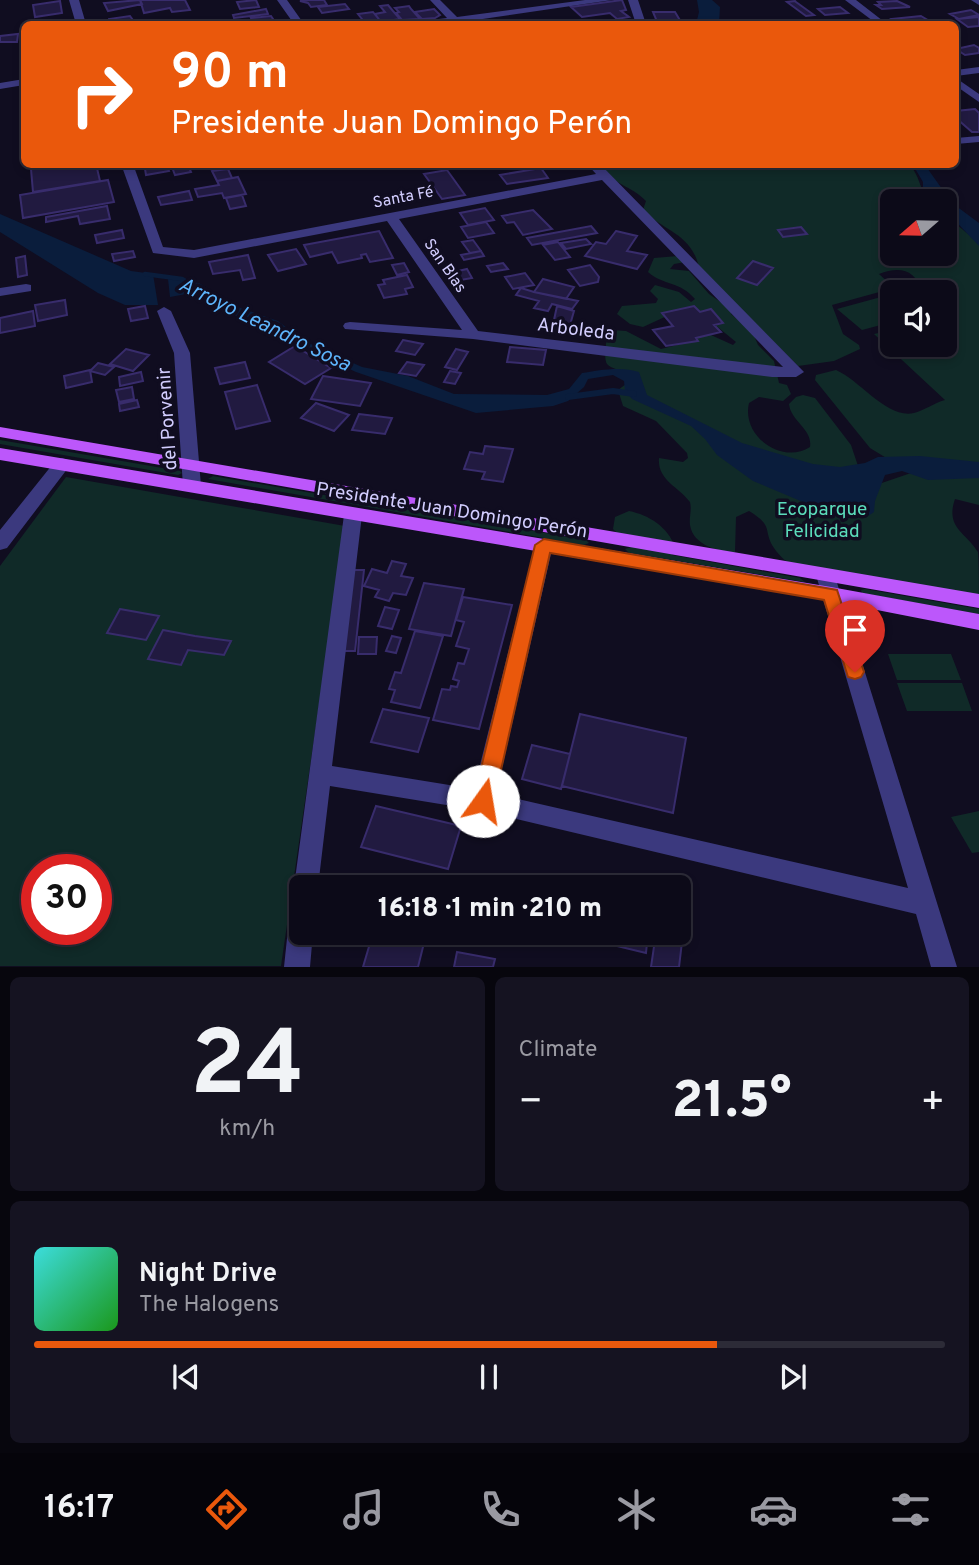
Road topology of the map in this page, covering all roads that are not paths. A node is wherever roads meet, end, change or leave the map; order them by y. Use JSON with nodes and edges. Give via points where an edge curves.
{"nodes":[{"id":1,"x":75,"y":0,"type":"edge"},
{"id":2,"x":282,"y":0,"type":"edge"},
{"id":3,"x":435,"y":0,"type":"edge"},
{"id":4,"x":607,"y":0,"type":"edge"},
{"id":5,"x":634,"y":0,"type":"edge"},
{"id":6,"x":850,"y":0,"type":"edge"},
{"id":7,"x":80,"y":21,"type":"edge"},
{"id":8,"x":297,"y":21,"type":"edge"},
{"id":9,"x":455,"y":21,"type":"edge"},
{"id":10,"x":463,"y":21,"type":"edge"},
{"id":11,"x":640,"y":21,"type":"edge"},
{"id":12,"x":878,"y":21,"type":"edge"},
{"id":13,"x":979,"y":70,"type":"edge"},
{"id":14,"x":959,"y":73,"type":"edge"},
{"id":15,"x":21,"y":82,"type":"edge"},
{"id":16,"x":959,"y":83,"type":"edge"},
{"id":17,"x":0,"y":86,"type":"edge"},
{"id":18,"x":979,"y":99,"type":"edge"},
{"id":19,"x":979,"y":139,"type":"edge"},
{"id":20,"x":959,"y":141,"type":"edge"},
{"id":21,"x":128,"y":168,"type":"edge"},
{"id":22,"x":597,"y":168,"type":"edge"},
{"id":23,"x":604,"y":176,"type":"junction"},
{"id":24,"x":390,"y":216,"type":"junction"},
{"id":25,"x":26,"y":288,"type":"dead end"},
{"id":26,"x":0,"y":292,"type":"edge"},
{"id":27,"x":164,"y":311,"type":"dead end"},
{"id":28,"x":350,"y":326,"type":"dead end"},
{"id":29,"x":473,"y":335,"type":"junction"},
{"id":30,"x":0,"y":432,"type":"edge"},
{"id":31,"x":0,"y":454,"type":"edge"},
{"id":32,"x":62,"y":464,"type":"junction"},
{"id":33,"x":190,"y":464,"type":"junction"},
{"id":34,"x":192,"y":486,"type":"junction"},
{"id":35,"x":353,"y":515,"type":"junction"},
{"id":36,"x":0,"y":543,"type":"edge"},
{"id":37,"x":544,"y":545,"type":"junction"},
{"id":38,"x":613,"y":548,"type":"junction"},
{"id":39,"x":829,"y":584,"type":"junction"},
{"id":40,"x":979,"y":601,"type":"edge"},
{"id":41,"x":979,"y":622,"type":"edge"},
{"id":42,"x":319,"y":774,"type":"junction"},
{"id":43,"x":483,"y":801,"type":"junction"},
{"id":44,"x":307,"y":875,"type":"edge"},
{"id":45,"x":925,"y":904,"type":"junction"},
{"id":46,"x":299,"y":945,"type":"edge"},
{"id":47,"x":297,"y":967,"type":"edge"},
{"id":48,"x":944,"y":967,"type":"edge"}],
"edges":[{"from":1,"to":7,"type":"street"},
{"from":2,"to":8,"type":"street"},
{"from":3,"to":9,"type":"street"},
{"from":4,"to":10,"type":"street"},
{"from":5,"to":11,"type":"street"},
{"from":6,"to":12,"type":"street"},
{"from":13,"to":14,"type":"street"},
{"from":15,"to":17,"type":"street"},
{"from":16,"to":18,"type":"street"},
{"from":19,"to":20,"type":"street"},
{"from":21,"to":24,"type":"street","name":"Santa Fé","via":[[158,250],[194,254]]},
{"from":22,"to":23,"type":"street"},
{"from":23,"to":24,"type":"street","name":"Santa Fé"},
{"from":23,"to":29,"type":"street","name":"Arboleda","via":[[796,372]]},
{"from":24,"to":29,"type":"street","name":"San Blas"},
{"from":25,"to":26,"type":"street"},
{"from":27,"to":33,"type":"street","name":"del Porvenir","via":[[182,353]]},
{"from":28,"to":29,"type":"street","name":"Arboleda"},
{"from":30,"to":33,"type":"main road","name":"Presidente Juan Domingo Perón"},
{"from":31,"to":32,"type":"main road","name":"Presidente Juan Domingo Perón"},
{"from":32,"to":34,"type":"main road","name":"Presidente Juan Domingo Perón"},
{"from":32,"to":36,"type":"street"},
{"from":33,"to":34,"type":"street","name":"del Porvenir"},
{"from":33,"to":38,"type":"main road","name":"Presidente Juan Domingo Perón"},
{"from":34,"to":35,"type":"main road","name":"Presidente Juan Domingo Perón"},
{"from":35,"to":37,"type":"main road","name":"Presidente Juan Domingo Perón"},
{"from":35,"to":42,"type":"street"},
{"from":37,"to":38,"type":"main road","name":"Presidente Juan Domingo Perón"},
{"from":37,"to":43,"type":"street"},
{"from":38,"to":39,"type":"main road","name":"Presidente Juan Domingo Perón"},
{"from":39,"to":40,"type":"main road","name":"Presidente Juan Domingo Perón"},
{"from":39,"to":41,"type":"main road","name":"Presidente Juan Domingo Perón"},
{"from":39,"to":45,"type":"street"},
{"from":42,"to":43,"type":"street"},
{"from":42,"to":44,"type":"street"},
{"from":43,"to":45,"type":"street"},
{"from":45,"to":48,"type":"street"},
{"from":46,"to":47,"type":"street"}]}
